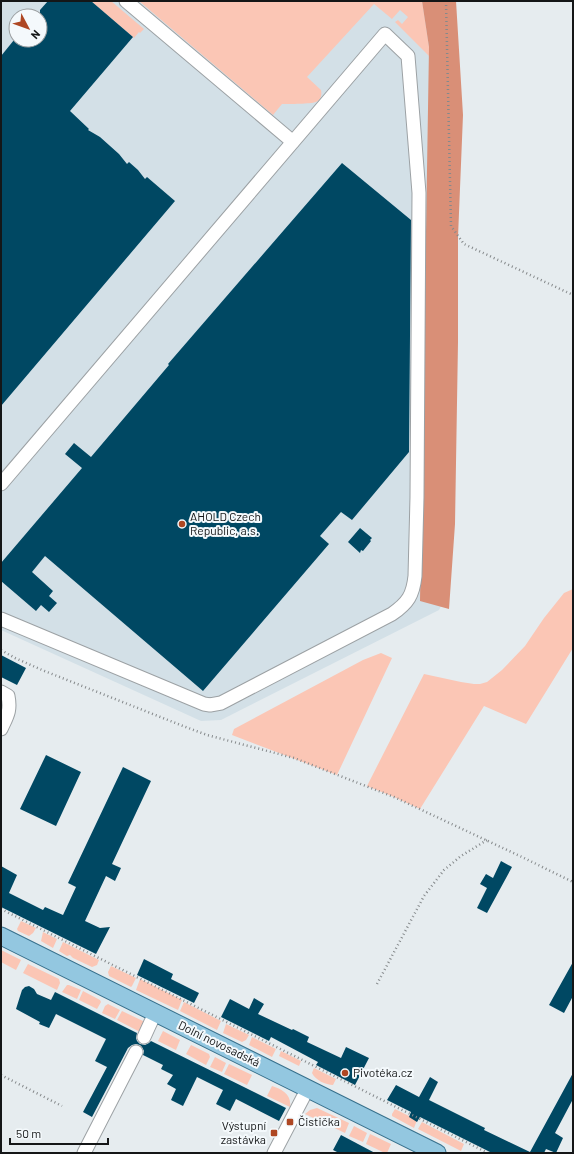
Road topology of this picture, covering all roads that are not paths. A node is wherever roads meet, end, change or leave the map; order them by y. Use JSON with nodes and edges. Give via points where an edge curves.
{"nodes":[{"id":1,"x":126,"y":1,"type":"edge"},
{"id":2,"x":293,"y":142,"type":"junction"},
{"id":3,"x":1,"y":484,"type":"edge"},
{"id":4,"x":1,"y":619,"type":"edge"},
{"id":5,"x":1,"y":692,"type":"edge"},
{"id":6,"x":1,"y":729,"type":"edge"},
{"id":7,"x":1,"y":936,"type":"edge"},
{"id":8,"x":155,"y":1013,"type":"junction"},
{"id":9,"x":144,"y":1037,"type":"dead end"},
{"id":10,"x":136,"y":1052,"type":"dead end"},
{"id":11,"x":308,"y":1088,"type":"junction"},
{"id":12,"x":84,"y":1153,"type":"edge"},
{"id":13,"x":274,"y":1153,"type":"edge"},
{"id":14,"x":437,"y":1153,"type":"edge"}],
"edges":[{"from":1,"to":2,"type":"street"},
{"from":2,"to":3,"type":"street"},
{"from":2,"to":4,"type":"street","via":[[385,34],[408,56],[419,193],[415,560],[414,585],[409,598],[392,614],[221,703],[210,705]]},
{"from":5,"to":6,"type":"street","via":[[8,696],[10,704]]},
{"from":7,"to":8,"type":"main road","name":"Dolní novosadská"},
{"from":8,"to":9,"type":"street"},
{"from":8,"to":11,"type":"main road","name":"Dolní novosadská"},
{"from":10,"to":12,"type":"street"},
{"from":11,"to":13,"type":"street"},
{"from":11,"to":14,"type":"main road","name":"Dolní novosadská"}]}
